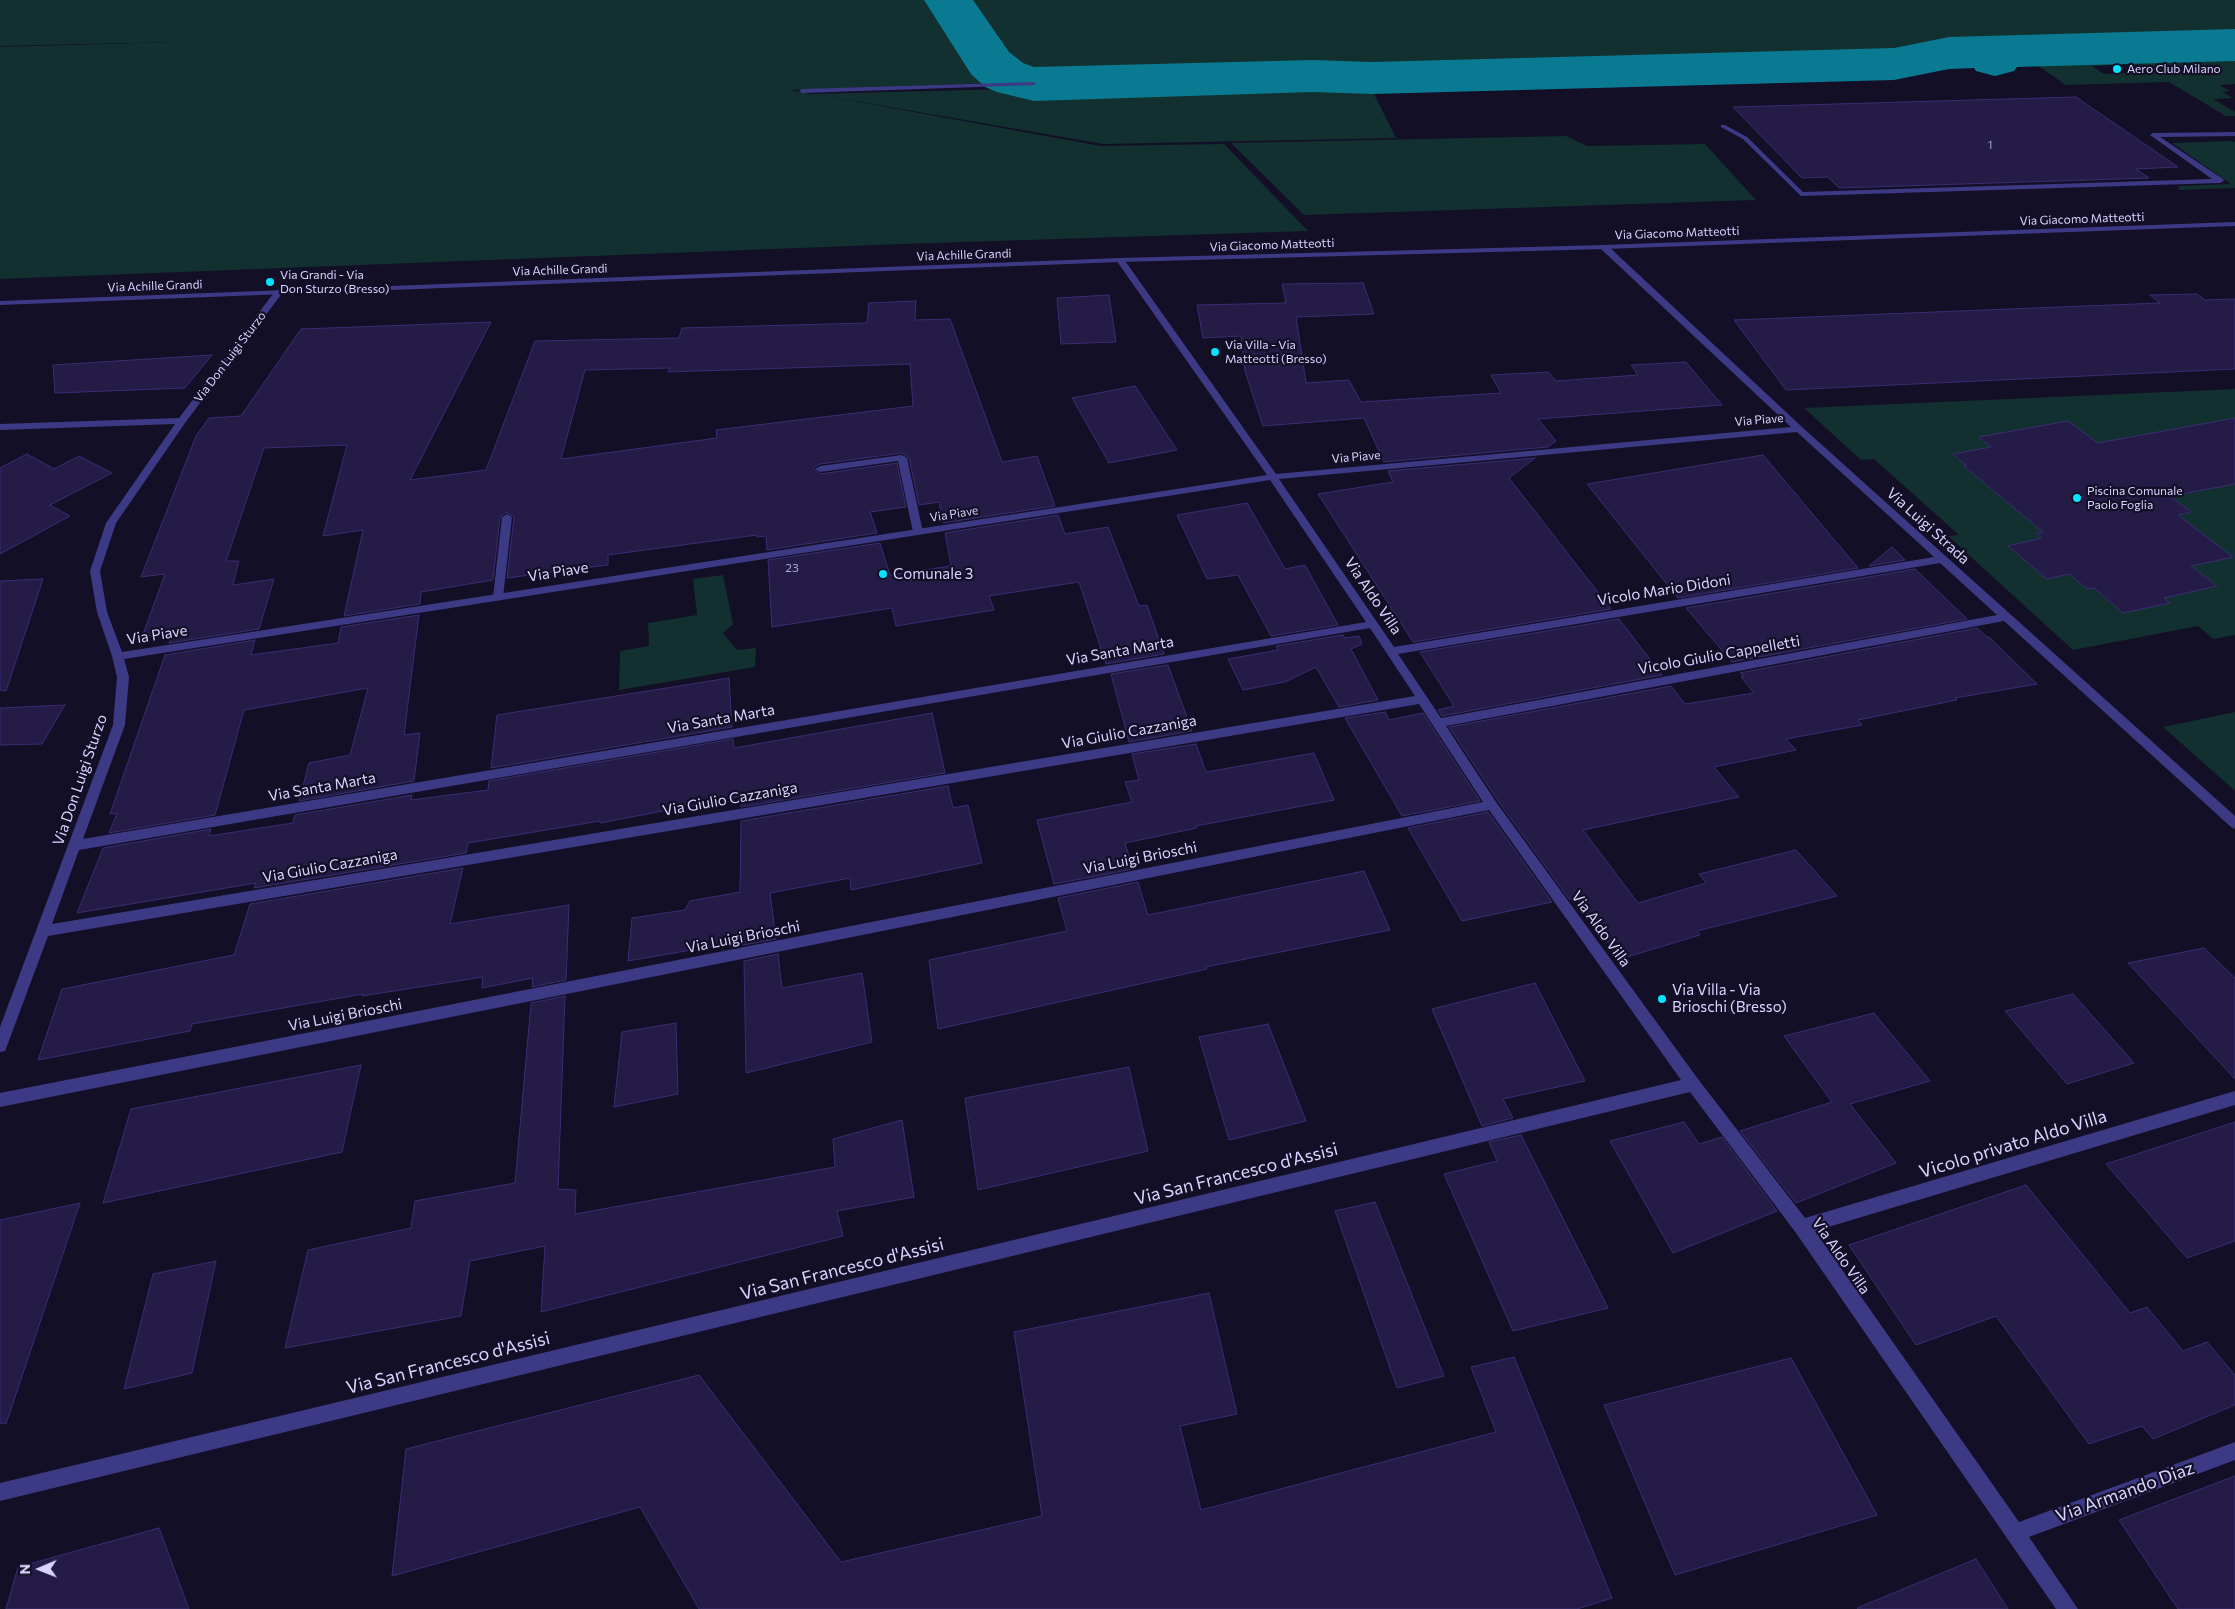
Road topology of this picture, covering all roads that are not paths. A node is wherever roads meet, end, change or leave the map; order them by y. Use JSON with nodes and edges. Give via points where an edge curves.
{"nodes":[{"id":1,"x":1034,"y":84,"type":"dead end"},
{"id":2,"x":802,"y":91,"type":"dead end"},
{"id":3,"x":1723,"y":126,"type":"dead end"},
{"id":4,"x":2235,"y":134,"type":"edge"},
{"id":5,"x":2235,"y":224,"type":"edge"},
{"id":6,"x":1604,"y":247,"type":"junction"},
{"id":7,"x":1120,"y":260,"type":"junction"},
{"id":8,"x":279,"y":292,"type":"junction"},
{"id":9,"x":0,"y":303,"type":"edge"},
{"id":10,"x":182,"y":421,"type":"junction"},
{"id":11,"x":0,"y":427,"type":"edge"},
{"id":12,"x":1799,"y":429,"type":"junction"},
{"id":13,"x":820,"y":469,"type":"dead end"},
{"id":14,"x":1273,"y":477,"type":"junction"},
{"id":15,"x":507,"y":517,"type":"dead end"},
{"id":16,"x":918,"y":532,"type":"junction"},
{"id":17,"x":1943,"y":558,"type":"junction"},
{"id":18,"x":498,"y":597,"type":"junction"},
{"id":19,"x":2006,"y":617,"type":"junction"},
{"id":20,"x":1373,"y":624,"type":"junction"},
{"id":21,"x":1391,"y":651,"type":"junction"},
{"id":22,"x":118,"y":656,"type":"junction"},
{"id":23,"x":1422,"y":699,"type":"junction"},
{"id":24,"x":1438,"y":723,"type":"junction"},
{"id":25,"x":1492,"y":805,"type":"junction"},
{"id":26,"x":2235,"y":824,"type":"edge"},
{"id":27,"x":74,"y":846,"type":"junction"},
{"id":28,"x":42,"y":931,"type":"junction"},
{"id":29,"x":0,"y":1046,"type":"edge"},
{"id":30,"x":1693,"y":1084,"type":"junction"},
{"id":31,"x":2235,"y":1098,"type":"edge"},
{"id":32,"x":0,"y":1100,"type":"edge"},
{"id":33,"x":1802,"y":1227,"type":"junction"},
{"id":34,"x":2235,"y":1451,"type":"edge"},
{"id":35,"x":0,"y":1492,"type":"edge"},
{"id":36,"x":2015,"y":1533,"type":"junction"},
{"id":37,"x":2068,"y":1609,"type":"edge"}],
"edges":[{"from":1,"to":2,"type":"street"},
{"from":3,"to":4,"type":"street","via":[[1745,138],[1801,194],[2220,181],[2153,135]]},
{"from":5,"to":6,"type":"street","name":"Via Giacomo Matteotti"},
{"from":6,"to":7,"type":"street","name":"Via Giacomo Matteotti"},
{"from":6,"to":12,"type":"street","name":"Via Luigi Strada"},
{"from":7,"to":8,"type":"street","name":"Via Achille Grandi"},
{"from":7,"to":14,"type":"street","name":"Via Aldo Villa"},
{"from":8,"to":9,"type":"street","name":"Via Achille Grandi"},
{"from":8,"to":10,"type":"street","name":"Via Don Luigi Sturzo"},
{"from":10,"to":11,"type":"street"},
{"from":10,"to":22,"type":"street","name":"Via Don Luigi Sturzo","via":[[111,523],[94,571],[102,612]]},
{"from":12,"to":14,"type":"street","name":"Via Piave"},
{"from":12,"to":17,"type":"street","name":"Via Luigi Strada"},
{"from":13,"to":16,"type":"street","name":"Via Piave","via":[[902,458]]},
{"from":14,"to":16,"type":"street","name":"Via Piave"},
{"from":14,"to":20,"type":"street","name":"Via Aldo Villa"},
{"from":15,"to":18,"type":"street"},
{"from":16,"to":18,"type":"street","name":"Via Piave"},
{"from":17,"to":19,"type":"street","name":"Via Luigi Strada"},
{"from":17,"to":21,"type":"street","name":"Vicolo Mario Didoni"},
{"from":18,"to":22,"type":"street","name":"Via Piave"},
{"from":19,"to":24,"type":"street","name":"Vicolo Giulio Cappelletti"},
{"from":19,"to":26,"type":"street","name":"Via Luigi Strada"},
{"from":20,"to":21,"type":"street","name":"Via Aldo Villa"},
{"from":20,"to":27,"type":"street","name":"Via Santa Marta"},
{"from":21,"to":23,"type":"street","name":"Via Aldo Villa"},
{"from":22,"to":27,"type":"street","name":"Via Don Luigi Sturzo","via":[[123,677],[119,725]]},
{"from":23,"to":24,"type":"street","name":"Via Aldo Villa"},
{"from":23,"to":28,"type":"street","name":"Via Giulio Cazzaniga"},
{"from":24,"to":25,"type":"street","name":"Via Aldo Villa"},
{"from":25,"to":30,"type":"street","name":"Via Aldo Villa"},
{"from":25,"to":32,"type":"street","name":"Via Luigi Brioschi"},
{"from":27,"to":28,"type":"street","name":"Via Don Luigi Sturzo"},
{"from":28,"to":29,"type":"street","name":"Via Don Luigi Sturzo"},
{"from":30,"to":33,"type":"street","name":"Via Aldo Villa"},
{"from":30,"to":35,"type":"street","name":"Via San Francesco d'Assisi"},
{"from":31,"to":33,"type":"street","name":"Vicolo privato Aldo Villa"},
{"from":33,"to":36,"type":"street","name":"Via Aldo Villa"},
{"from":34,"to":36,"type":"street","name":"Via Armando Diaz"},
{"from":36,"to":37,"type":"street","name":"Via Aldo Villa"}]}
